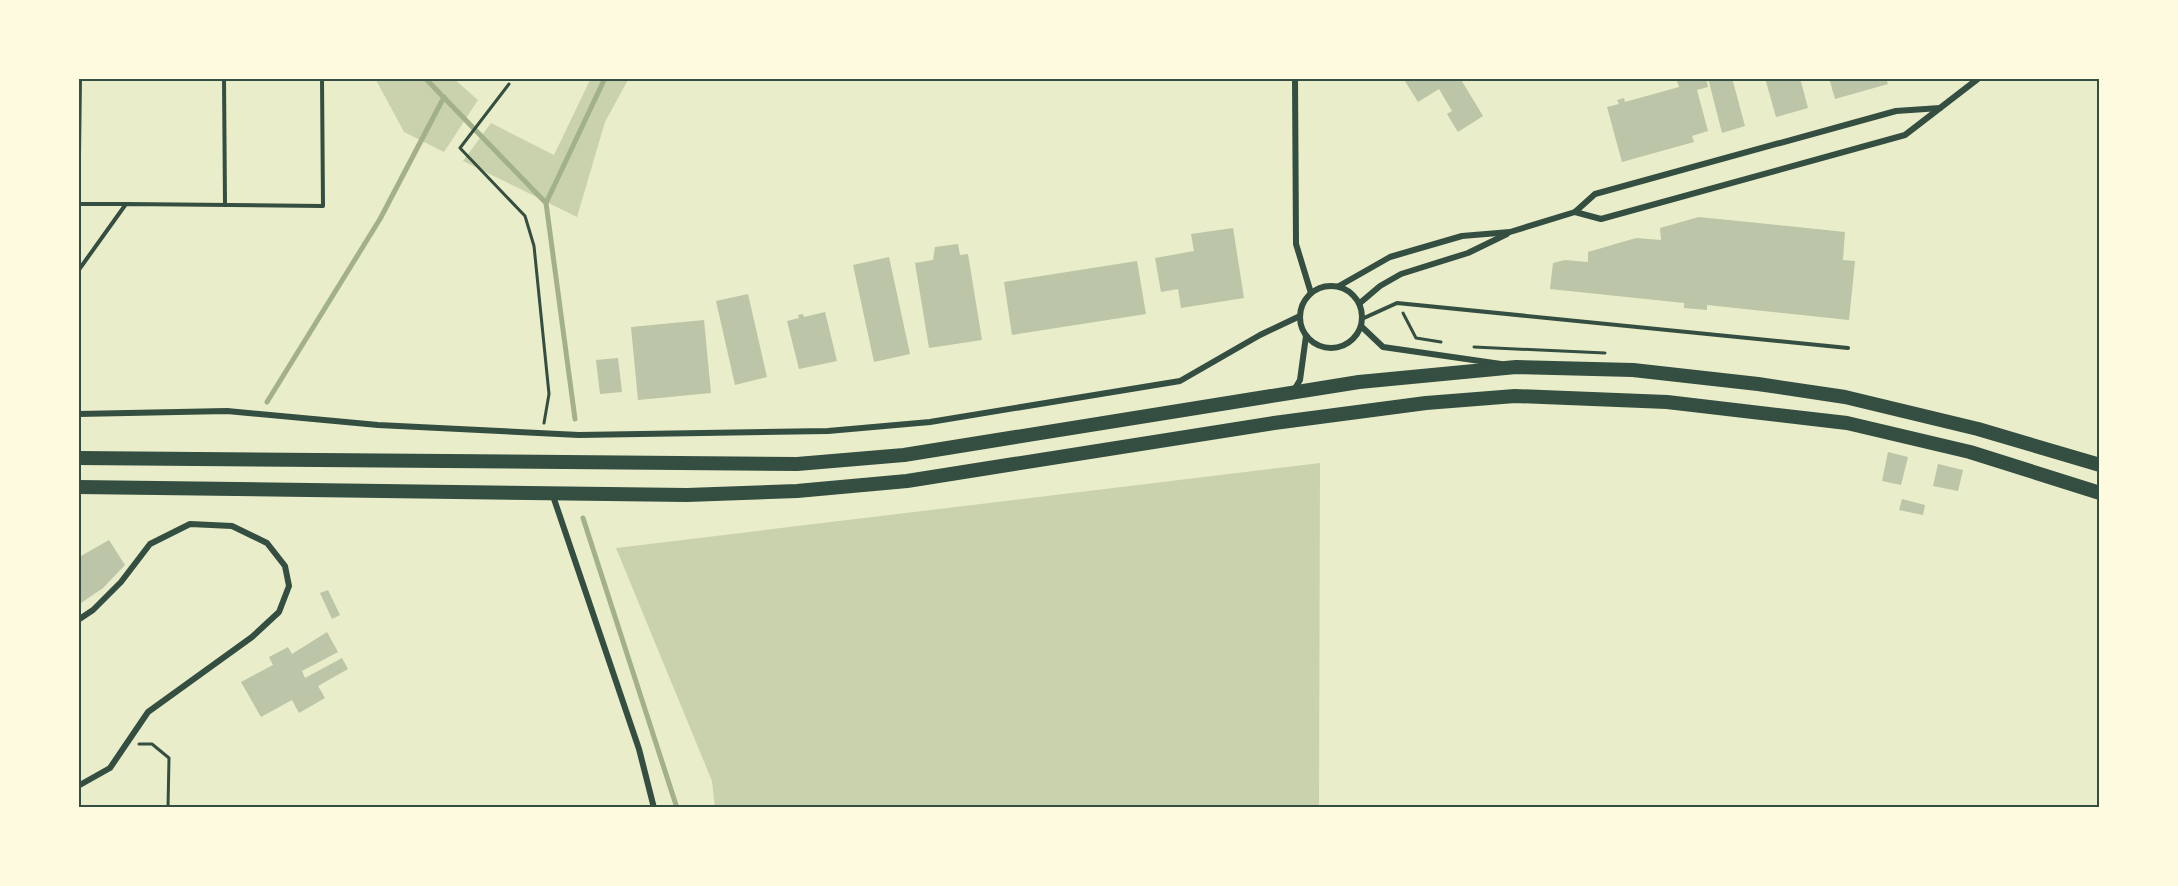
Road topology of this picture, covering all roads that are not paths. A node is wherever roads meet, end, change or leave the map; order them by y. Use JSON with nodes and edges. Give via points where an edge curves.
{"nodes":[{"id":1,"x":80,"y":78,"type":"edge"},
{"id":2,"x":225,"y":78,"type":"edge"},
{"id":3,"x":322,"y":78,"type":"edge"},
{"id":4,"x":1295,"y":78,"type":"edge"},
{"id":5,"x":1979,"y":78,"type":"edge"},
{"id":6,"x":1940,"y":108,"type":"junction"},
{"id":7,"x":78,"y":204,"type":"edge"},
{"id":8,"x":126,"y":204,"type":"junction"},
{"id":9,"x":225,"y":206,"type":"junction"},
{"id":10,"x":1575,"y":212,"type":"junction"},
{"id":11,"x":1510,"y":232,"type":"junction"},
{"id":12,"x":78,"y":233,"type":"edge"},
{"id":13,"x":78,"y":271,"type":"edge"},
{"id":14,"x":1339,"y":286,"type":"junction"},
{"id":15,"x":1311,"y":293,"type":"junction"},
{"id":16,"x":1360,"y":303,"type":"junction"},
{"id":17,"x":1300,"y":316,"type":"junction"},
{"id":18,"x":1364,"y":318,"type":"junction"},
{"id":19,"x":1362,"y":327,"type":"junction"},
{"id":20,"x":1306,"y":336,"type":"junction"},
{"id":21,"x":1848,"y":348,"type":"dead end"},
{"id":22,"x":1516,"y":367,"type":"junction"},
{"id":23,"x":1292,"y":394,"type":"junction"},
{"id":24,"x":78,"y":414,"type":"edge"},
{"id":25,"x":78,"y":458,"type":"edge"},
{"id":26,"x":2100,"y":465,"type":"edge"},
{"id":27,"x":78,"y":487,"type":"edge"},
{"id":28,"x":552,"y":493,"type":"junction"},
{"id":29,"x":2100,"y":493,"type":"edge"},
{"id":30,"x":78,"y":620,"type":"edge"},
{"id":31,"x":78,"y":786,"type":"edge"},
{"id":32,"x":654,"y":808,"type":"edge"}],
"edges":[{"from":1,"to":7,"type":"lane"},
{"from":2,"to":9,"type":"lane"},
{"from":3,"to":9,"type":"lane","via":[[323,206]]},
{"from":4,"to":15,"type":"street","via":[[1296,244]]},
{"from":5,"to":6,"type":"street"},
{"from":6,"to":10,"type":"street","via":[[1896,111],[1595,194]]},
{"from":6,"to":10,"type":"street","via":[[1905,135],[1601,219]]},
{"from":7,"to":8,"type":"lane"},
{"from":7,"to":12,"type":"lane"},
{"from":8,"to":9,"type":"lane"},
{"from":8,"to":13,"type":"lane"},
{"from":10,"to":11,"type":"street"},
{"from":11,"to":14,"type":"street","via":[[1462,236],[1390,257]]},
{"from":11,"to":16,"type":"street","via":[[1468,253],[1401,274]]},
{"from":14,"to":15,"type":"street","via":[[1324,286]]},
{"from":14,"to":16,"type":"street","via":[[1352,292]]},
{"from":15,"to":17,"type":"street"},
{"from":16,"to":18,"type":"street"},
{"from":17,"to":20,"type":"street"},
{"from":17,"to":24,"type":"street","via":[[1180,381],[930,422],[828,431],[542,434],[227,411]]},
{"from":18,"to":19,"type":"street"},
{"from":18,"to":21,"type":"lane","via":[[1397,303]]},
{"from":19,"to":20,"type":"street","via":[[1357,336],[1339,348],[1320,347]]},
{"from":19,"to":22,"type":"street","via":[[1383,347]]},
{"from":20,"to":23,"type":"street","via":[[1300,380]]},
{"from":22,"to":23,"type":"main road","via":[[1359,382]]},
{"from":22,"to":26,"type":"main road","via":[[1633,370],[1845,397],[1978,429]]},
{"from":23,"to":25,"type":"main road","via":[[904,455],[797,465]]},
{"from":27,"to":28,"type":"main road"},
{"from":28,"to":29,"type":"main road","via":[[687,495],[907,481],[1274,423],[1515,396],[1667,402],[1847,423],[1971,452]]},
{"from":28,"to":32,"type":"street","via":[[639,749]]},
{"from":30,"to":31,"type":"street","via":[[121,582],[150,544],[190,524],[232,526],[267,543],[285,566],[289,586],[279,612],[252,637],[148,712],[110,768]]}]}
